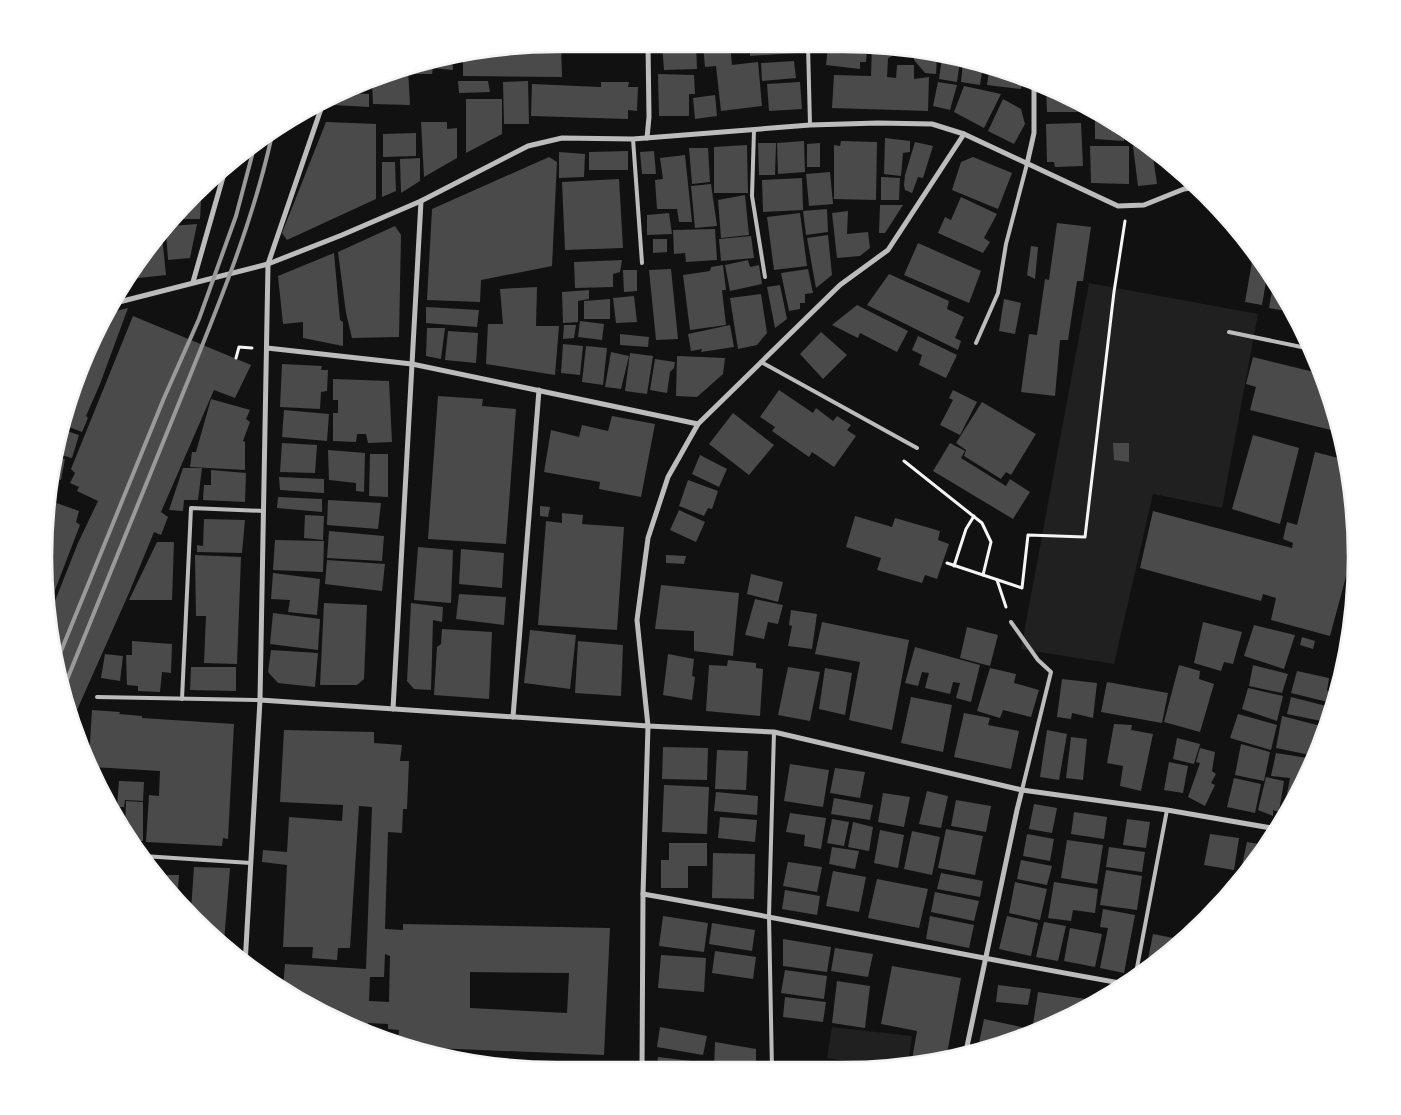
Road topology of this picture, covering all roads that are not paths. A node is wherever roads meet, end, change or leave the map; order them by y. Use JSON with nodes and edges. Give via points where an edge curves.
{"nodes":[{"id":1,"x":648,"y":52,"type":"edge"},
{"id":2,"x":808,"y":52,"type":"edge"},
{"id":3,"x":1034,"y":90,"type":"edge"},
{"id":4,"x":320,"y":112,"type":"edge"},
{"id":5,"x":810,"y":125,"type":"junction"},
{"id":6,"x":754,"y":130,"type":"junction"},
{"id":7,"x":964,"y":134,"type":"junction"},
{"id":8,"x":647,"y":138,"type":"junction"},
{"id":9,"x":633,"y":139,"type":"junction"},
{"id":10,"x":1027,"y":164,"type":"junction"},
{"id":11,"x":222,"y":181,"type":"edge"},
{"id":12,"x":1187,"y":188,"type":"edge"},
{"id":13,"x":421,"y":202,"type":"junction"},
{"id":14,"x":642,"y":263,"type":"dead end"},
{"id":15,"x":268,"y":264,"type":"junction"},
{"id":16,"x":766,"y":277,"type":"dead end"},
{"id":17,"x":193,"y":282,"type":"junction"},
{"id":18,"x":123,"y":301,"type":"edge"},
{"id":19,"x":1229,"y":332,"type":"dead end"},
{"id":20,"x":976,"y":344,"type":"dead end"},
{"id":21,"x":1302,"y":347,"type":"edge"},
{"id":22,"x":267,"y":348,"type":"junction"},
{"id":23,"x":761,"y":362,"type":"junction"},
{"id":24,"x":412,"y":364,"type":"junction"},
{"id":25,"x":539,"y":390,"type":"junction"},
{"id":26,"x":698,"y":424,"type":"junction"},
{"id":27,"x":917,"y":448,"type":"dead end"},
{"id":28,"x":264,"y":511,"type":"junction"},
{"id":29,"x":1011,"y":622,"type":"road end"},
{"id":30,"x":97,"y":697,"type":"dead end"},
{"id":31,"x":182,"y":699,"type":"junction"},
{"id":32,"x":260,"y":700,"type":"junction"},
{"id":33,"x":393,"y":709,"type":"junction"},
{"id":34,"x":513,"y":717,"type":"junction"},
{"id":35,"x":648,"y":726,"type":"junction"},
{"id":36,"x":774,"y":732,"type":"junction"},
{"id":37,"x":1022,"y":790,"type":"junction"},
{"id":38,"x":1167,"y":810,"type":"junction"},
{"id":39,"x":1270,"y":828,"type":"edge"},
{"id":40,"x":151,"y":857,"type":"edge"},
{"id":41,"x":250,"y":863,"type":"junction"},
{"id":42,"x":643,"y":894,"type":"junction"},
{"id":43,"x":769,"y":916,"type":"junction"},
{"id":44,"x":246,"y":954,"type":"edge"},
{"id":45,"x":985,"y":959,"type":"junction"},
{"id":46,"x":1137,"y":968,"type":"edge"},
{"id":47,"x":1116,"y":982,"type":"edge"},
{"id":48,"x":966,"y":1047,"type":"edge"},
{"id":49,"x":642,"y":1062,"type":"edge"},
{"id":50,"x":772,"y":1062,"type":"edge"}],
"edges":[{"from":1,"to":8,"type":"street"},
{"from":2,"to":5,"type":"lane"},
{"from":3,"to":10,"type":"street","via":[[1034,133]]},
{"from":4,"to":15,"type":"street"},
{"from":5,"to":6,"type":"street"},
{"from":5,"to":7,"type":"street","via":[[932,124]]},
{"from":6,"to":8,"type":"street"},
{"from":6,"to":16,"type":"lane","via":[[752,196]]},
{"from":7,"to":10,"type":"street"},
{"from":7,"to":23,"type":"street","via":[[888,250],[840,285]]},
{"from":8,"to":9,"type":"street"},
{"from":9,"to":13,"type":"street","via":[[562,138],[528,146]]},
{"from":9,"to":14,"type":"lane"},
{"from":10,"to":12,"type":"street","via":[[1118,206],[1144,205]]},
{"from":10,"to":20,"type":"lane","via":[[1006,244],[998,293]]},
{"from":11,"to":17,"type":"street"},
{"from":13,"to":15,"type":"street"},
{"from":13,"to":24,"type":"street"},
{"from":15,"to":17,"type":"street"},
{"from":15,"to":22,"type":"street"},
{"from":17,"to":18,"type":"street"},
{"from":19,"to":21,"type":"lane"},
{"from":22,"to":24,"type":"street"},
{"from":22,"to":28,"type":"street"},
{"from":23,"to":26,"type":"street"},
{"from":23,"to":27,"type":"lane"},
{"from":24,"to":25,"type":"street"},
{"from":24,"to":33,"type":"street"},
{"from":25,"to":26,"type":"street"},
{"from":25,"to":34,"type":"street"},
{"from":26,"to":35,"type":"street","via":[[668,478],[648,538],[636,620]]},
{"from":28,"to":31,"type":"lane","via":[[190,508]]},
{"from":28,"to":32,"type":"street"},
{"from":29,"to":37,"type":"lane","via":[[1038,660],[1051,672]]},
{"from":30,"to":31,"type":"lane"},
{"from":31,"to":32,"type":"lane"},
{"from":32,"to":33,"type":"street"},
{"from":32,"to":41,"type":"street"},
{"from":33,"to":34,"type":"street"},
{"from":34,"to":35,"type":"street"},
{"from":35,"to":36,"type":"street"},
{"from":35,"to":42,"type":"street"},
{"from":36,"to":37,"type":"street"},
{"from":36,"to":43,"type":"lane"},
{"from":37,"to":38,"type":"street"},
{"from":37,"to":45,"type":"street"},
{"from":38,"to":39,"type":"street"},
{"from":38,"to":46,"type":"lane"},
{"from":40,"to":41,"type":"lane"},
{"from":41,"to":44,"type":"street"},
{"from":42,"to":43,"type":"street"},
{"from":42,"to":49,"type":"street"},
{"from":43,"to":45,"type":"street"},
{"from":43,"to":50,"type":"lane"},
{"from":45,"to":47,"type":"street"},
{"from":45,"to":48,"type":"street"}]}
